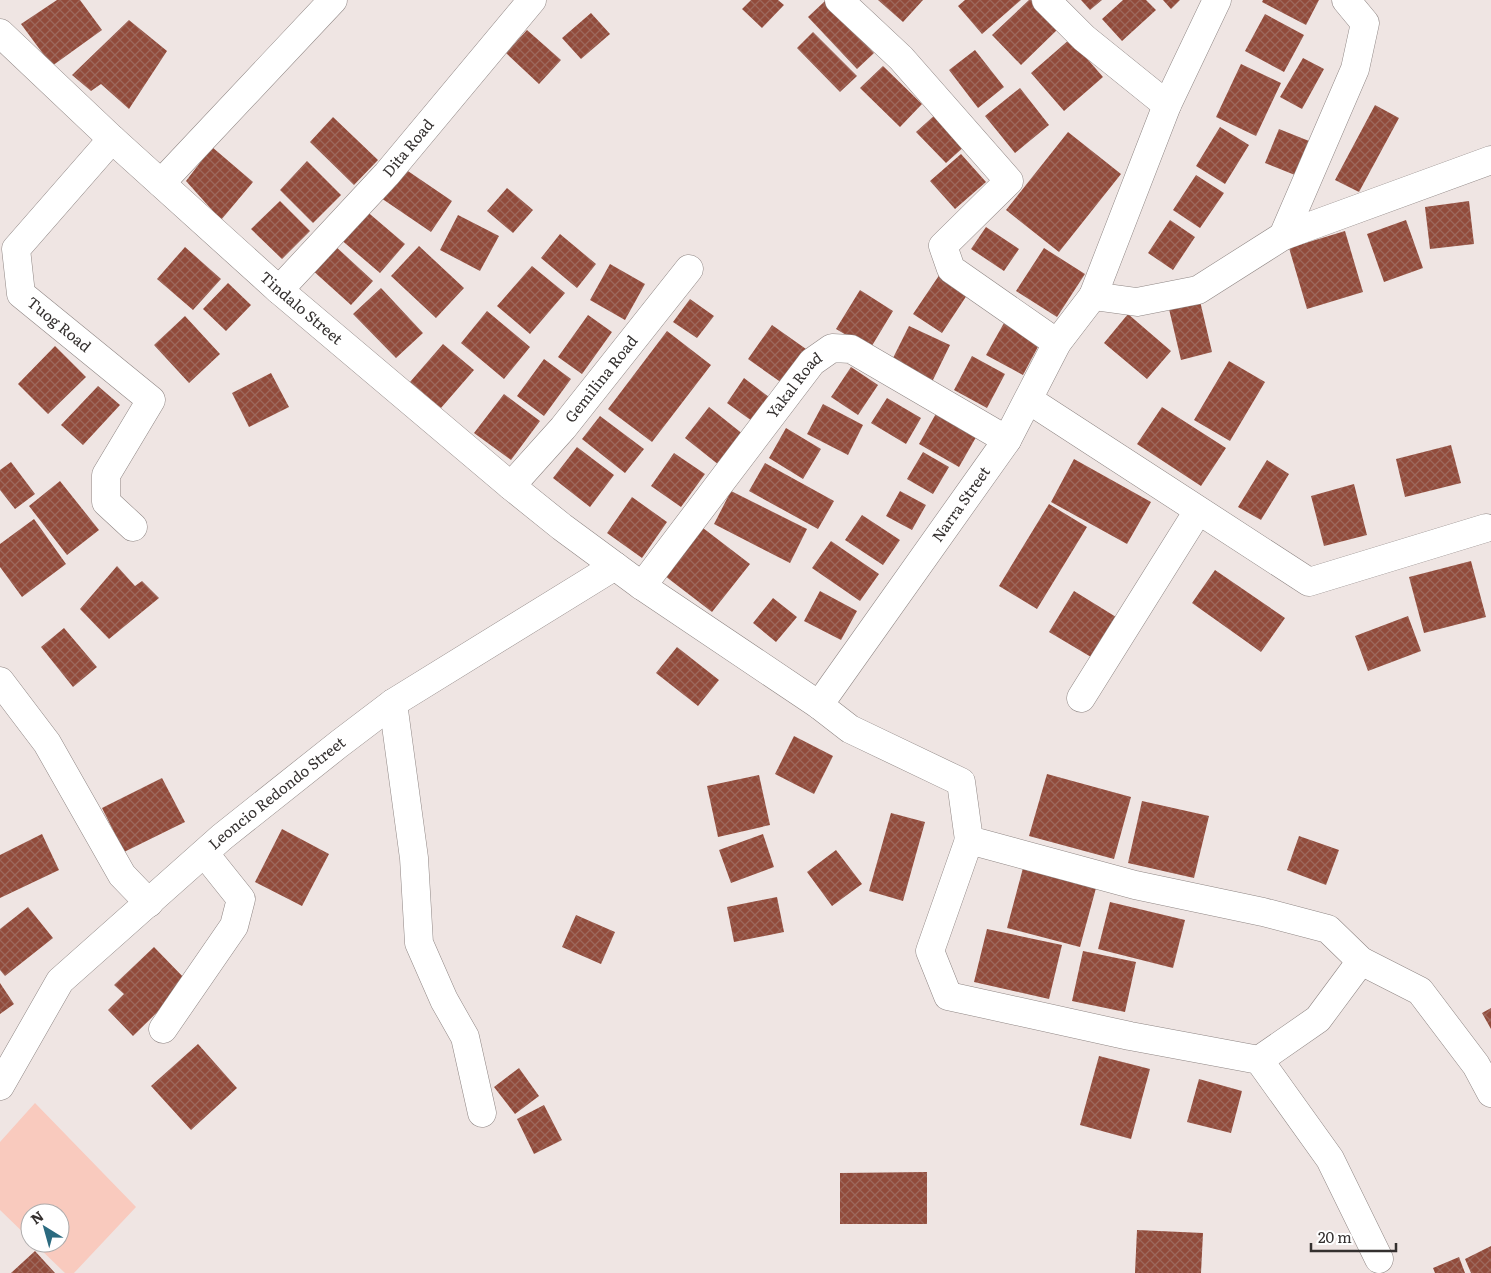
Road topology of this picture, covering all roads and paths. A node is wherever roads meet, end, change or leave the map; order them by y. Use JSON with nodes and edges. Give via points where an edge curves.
{"nodes":[{"id":1,"x":333,"y":0,"type":"edge"},
{"id":2,"x":532,"y":0,"type":"edge"},
{"id":3,"x":839,"y":0,"type":"edge"},
{"id":4,"x":1046,"y":0,"type":"edge"},
{"id":5,"x":1217,"y":0,"type":"edge"},
{"id":6,"x":1346,"y":0,"type":"edge"},
{"id":7,"x":0,"y":34,"type":"edge"},
{"id":8,"x":1168,"y":105,"type":"junction"},
{"id":9,"x":112,"y":139,"type":"junction"},
{"id":10,"x":1491,"y":160,"type":"edge"},
{"id":11,"x":161,"y":183,"type":"junction"},
{"id":12,"x":1283,"y":236,"type":"junction"},
{"id":13,"x":689,"y":269,"type":"dead end"},
{"id":14,"x":279,"y":290,"type":"junction"},
{"id":15,"x":1093,"y":296,"type":"junction"},
{"id":16,"x":1058,"y":343,"type":"junction"},
{"id":17,"x":1029,"y":400,"type":"junction"},
{"id":18,"x":1007,"y":440,"type":"junction"},
{"id":19,"x":511,"y":486,"type":"junction"},
{"id":20,"x":1198,"y":511,"type":"junction"},
{"id":21,"x":133,"y":527,"type":"dead end"},
{"id":22,"x":1486,"y":528,"type":"dead end"},
{"id":23,"x":615,"y":566,"type":"junction"},
{"id":24,"x":642,"y":586,"type":"junction"},
{"id":25,"x":0,"y":681,"type":"edge"},
{"id":26,"x":1081,"y":698,"type":"dead end"},
{"id":27,"x":392,"y":704,"type":"junction"},
{"id":28,"x":819,"y":705,"type":"junction"},
{"id":29,"x":969,"y":840,"type":"junction"},
{"id":30,"x":205,"y":854,"type":"junction"},
{"id":31,"x":149,"y":904,"type":"junction"},
{"id":32,"x":1361,"y":961,"type":"junction"},
{"id":33,"x":163,"y":1029,"type":"dead end"},
{"id":34,"x":1259,"y":1060,"type":"junction"},
{"id":35,"x":2,"y":1078,"type":"edge"},
{"id":36,"x":1491,"y":1094,"type":"edge"},
{"id":37,"x":482,"y":1113,"type":"dead end"},
{"id":38,"x":1379,"y":1259,"type":"dead end"}],
"edges":[{"from":1,"to":11,"type":"street"},
{"from":2,"to":14,"type":"street","name":"Dita Road","via":[[387,174]]},
{"from":3,"to":16,"type":"street","via":[[901,58],[1009,181],[943,246],[951,269]]},
{"from":4,"to":8,"type":"street","via":[[1084,38]]},
{"from":5,"to":8,"type":"street"},
{"from":6,"to":12,"type":"street","via":[[1365,23],[1355,69]]},
{"from":7,"to":9,"type":"street","name":"Tindalo Street"},
{"from":8,"to":15,"type":"street","name":"Narra Street"},
{"from":9,"to":11,"type":"street","name":"Tindalo Street"},
{"from":9,"to":21,"type":"street","name":"Tuog Road","via":[[16,249],[21,294],[151,400],[106,474],[106,502]]},
{"from":10,"to":12,"type":"street"},
{"from":11,"to":14,"type":"street","name":"Tindalo Street"},
{"from":12,"to":15,"type":"street","via":[[1198,290],[1138,302]]},
{"from":13,"to":19,"type":"street","name":"Gemilina Road","via":[[563,428]]},
{"from":14,"to":19,"type":"street","name":"Tindalo Street"},
{"from":15,"to":16,"type":"street","name":"Narra Street"},
{"from":16,"to":17,"type":"street","name":"Narra Street"},
{"from":17,"to":18,"type":"street","name":"Narra Street"},
{"from":17,"to":20,"type":"street"},
{"from":18,"to":24,"type":"street","name":"Yakal Road","via":[[852,349],[832,348],[812,362]]},
{"from":18,"to":28,"type":"street","name":"Narra Street"},
{"from":19,"to":23,"type":"street","name":"Tindalo Street"},
{"from":20,"to":22,"type":"street","via":[[1310,582]]},
{"from":20,"to":26,"type":"street"},
{"from":23,"to":24,"type":"street","name":"Tindalo Street"},
{"from":23,"to":27,"type":"street","name":"Leoncio Redondo Street"},
{"from":24,"to":28,"type":"street","name":"Tindalo Street"},
{"from":25,"to":31,"type":"street","via":[[47,743],[122,875]]},
{"from":27,"to":30,"type":"street","name":"Leoncio Redondo Street"},
{"from":27,"to":37,"type":"street","via":[[414,858],[419,942],[444,1000],[465,1037]]},
{"from":28,"to":29,"type":"street","name":"Tindalo Street","via":[[850,729],[961,782]]},
{"from":29,"to":32,"type":"street","via":[[1135,885],[1328,929]]},
{"from":29,"to":34,"type":"street","via":[[930,951],[948,996]]},
{"from":30,"to":31,"type":"street","name":"Leoncio Redondo Street"},
{"from":30,"to":33,"type":"street","via":[[241,899],[234,926]]},
{"from":31,"to":35,"type":"street","name":"Leoncio Redondo Street","via":[[60,981]]},
{"from":32,"to":34,"type":"street","via":[[1318,1020]]},
{"from":32,"to":36,"type":"street","via":[[1420,991],[1476,1065]]},
{"from":34,"to":38,"type":"street","via":[[1330,1160]]}]}
